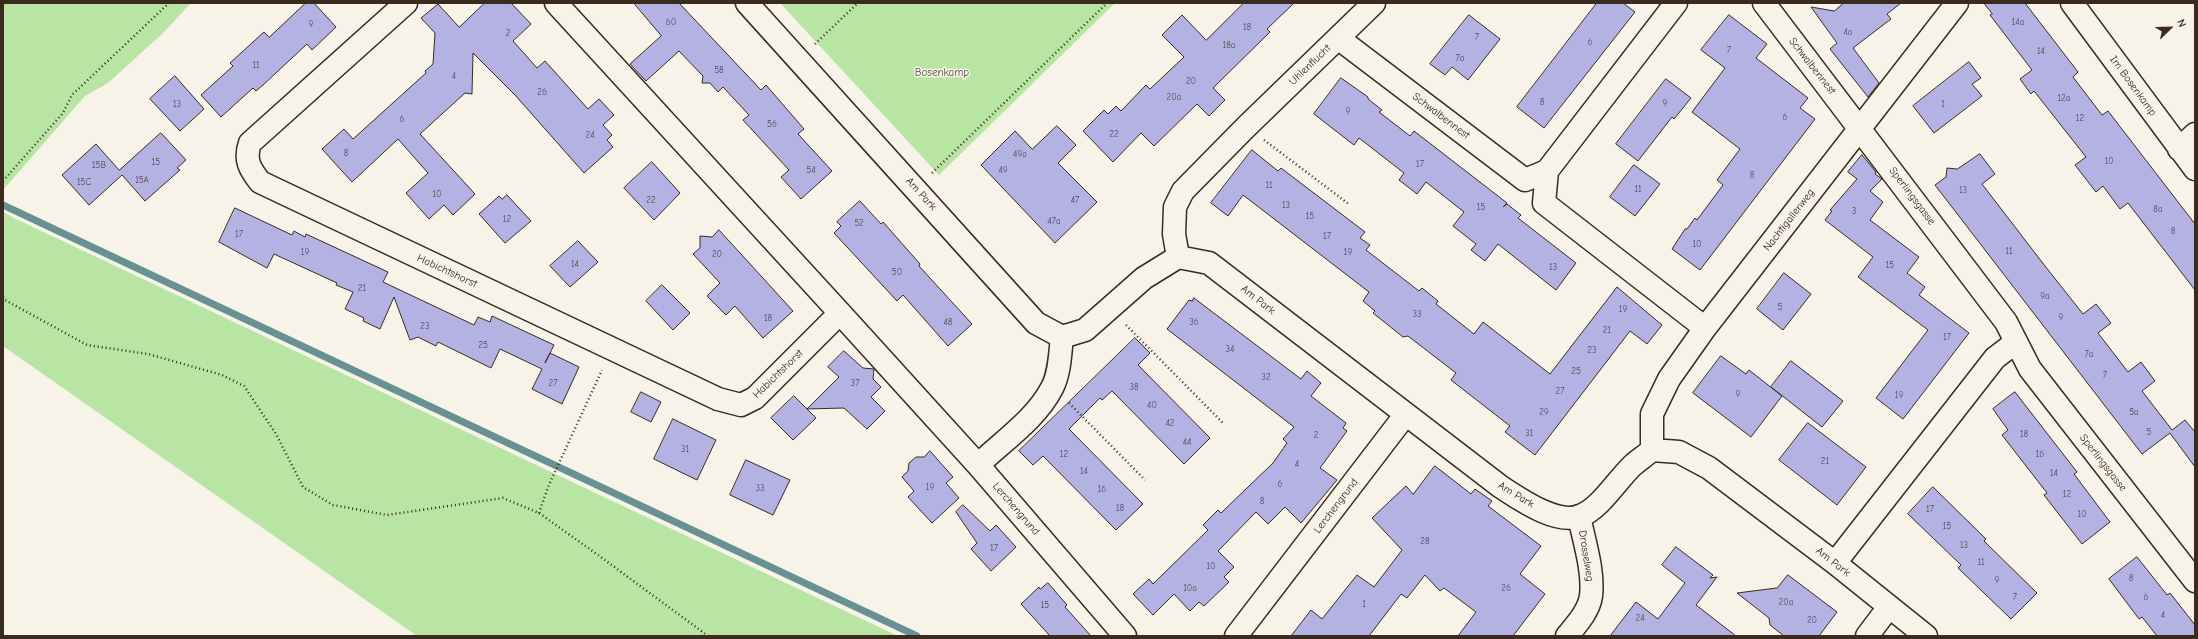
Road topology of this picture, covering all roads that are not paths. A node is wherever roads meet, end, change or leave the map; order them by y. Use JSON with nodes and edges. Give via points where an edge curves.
{"nodes":[{"id":1,"x":406,"y":3,"type":"edge"},
{"id":2,"x":556,"y":3,"type":"edge"},
{"id":3,"x":747,"y":3,"type":"edge"},
{"id":4,"x":1374,"y":3,"type":"edge"},
{"id":5,"x":1676,"y":3,"type":"edge"},
{"id":6,"x":1764,"y":3,"type":"edge"},
{"id":7,"x":1957,"y":3,"type":"edge"},
{"id":8,"x":2072,"y":3,"type":"edge"},
{"id":9,"x":1338,"y":38,"type":"junction"},
{"id":10,"x":1861,"y":128,"type":"junction"},
{"id":11,"x":2195,"y":134,"type":"edge"},
{"id":12,"x":2179,"y":149,"type":"junction"},
{"id":13,"x":2195,"y":169,"type":"edge"},
{"id":14,"x":1547,"y":172,"type":"junction"},
{"id":15,"x":1178,"y":257,"type":"junction"},
{"id":16,"x":840,"y":313,"type":"junction"},
{"id":17,"x":1705,"y":328,"type":"junction"},
{"id":18,"x":1062,"y":337,"type":"junction"},
{"id":19,"x":2016,"y":342,"type":"junction"},
{"id":20,"x":1406,"y":414,"type":"junction"},
{"id":21,"x":1652,"y":450,"type":"junction"},
{"id":22,"x":978,"y":465,"type":"junction"},
{"id":23,"x":1579,"y":516,"type":"junction"},
{"id":24,"x":1836,"y":563,"type":"junction"},
{"id":25,"x":2195,"y":581,"type":"edge"},
{"id":26,"x":1889,"y":607,"type":"junction"},
{"id":27,"x":1125,"y":636,"type":"edge"},
{"id":28,"x":1236,"y":636,"type":"edge"},
{"id":29,"x":1567,"y":636,"type":"edge"},
{"id":30,"x":1867,"y":636,"type":"edge"},
{"id":31,"x":1926,"y":636,"type":"edge"}],
"edges":[{"from":1,"to":16,"type":"street","name":"Habichtshorst","via":[[250,143],[247,152],[250,169],[260,182],[612,350],[718,399],[741,405],[756,398]]},
{"from":2,"to":16,"type":"street"},
{"from":3,"to":18,"type":"street","name":"Am Park","via":[[1036,323]]},
{"from":4,"to":9,"type":"street","name":"Uhlenflucht"},
{"from":5,"to":14,"type":"street"},
{"from":6,"to":10,"type":"street","name":"Schwalbennest"},
{"from":7,"to":10,"type":"street","name":"Nachtigallenweg"},
{"from":8,"to":12,"type":"street","name":"Im Bosenkamp"},
{"from":9,"to":14,"type":"street","name":"Schwalbennest","via":[[1525,180]]},
{"from":9,"to":15,"type":"street","name":"Uhlenflucht","via":[[1183,191],[1175,207],[1174,234]]},
{"from":10,"to":17,"type":"street","name":"Nachtigallenweg"},
{"from":10,"to":19,"type":"street","name":"Sperlingsgasse","via":[[2006,322]]},
{"from":11,"to":12,"type":"street"},
{"from":12,"to":13,"type":"street","name":"Im Bosenkamp"},
{"from":14,"to":17,"type":"street","via":[[1544,203]]},
{"from":15,"to":18,"type":"street","via":[[1144,278],[1085,330]]},
{"from":15,"to":20,"type":"street","name":"Am Park","via":[[1209,262]]},
{"from":16,"to":22,"type":"street"},
{"from":17,"to":21,"type":"street","name":"Nachtigallenweg","via":[[1670,379],[1652,414]]},
{"from":18,"to":22,"type":"street","via":[[1060,360],[1053,387],[1040,408]]},
{"from":19,"to":24,"type":"street","via":[[1995,358]]},
{"from":19,"to":25,"type":"street","name":"Sperlingsgasse","via":[[2030,369]]},
{"from":20,"to":23,"type":"street","name":"Am Park","via":[[1525,503],[1558,517]]},
{"from":20,"to":28,"type":"street","name":"Lerchengrund"},
{"from":21,"to":23,"type":"street","name":"Am Park","via":[[1633,465],[1596,506]]},
{"from":21,"to":24,"type":"street","name":"Am Park","via":[[1679,452],[1709,468]]},
{"from":22,"to":27,"type":"street","name":"Lerchengrund"},
{"from":23,"to":29,"type":"street","name":"Drosselweg","via":[[1590,570],[1591,597],[1583,615]]},
{"from":24,"to":26,"type":"street","name":"Am Park"},
{"from":26,"to":30,"type":"street"},
{"from":26,"to":31,"type":"street","name":"Am Park"}]}
